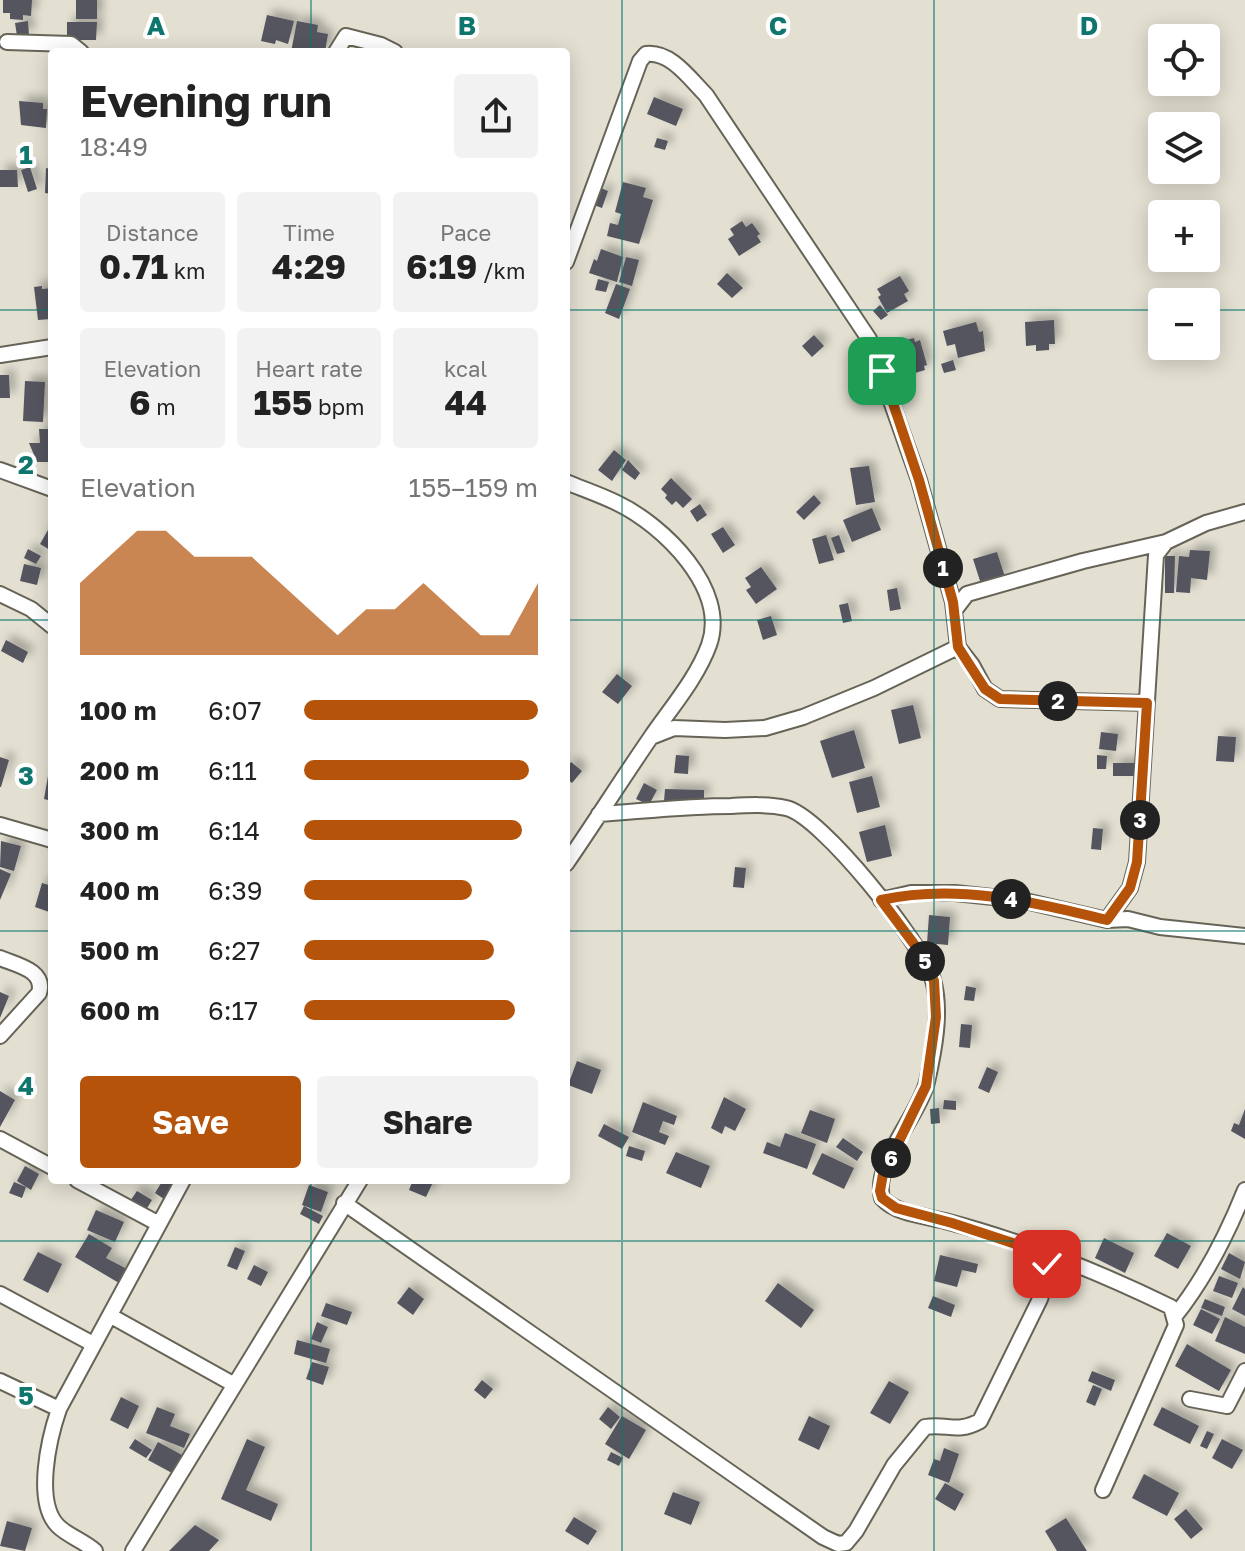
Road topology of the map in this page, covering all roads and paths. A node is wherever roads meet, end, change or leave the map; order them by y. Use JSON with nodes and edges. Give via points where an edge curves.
{"nodes":[{"id":1,"x":7,"y":42,"type":"dead end"},
{"id":2,"x":76,"y":48,"type":"edge"},
{"id":3,"x":338,"y":48,"type":"edge"},
{"id":4,"x":387,"y":48,"type":"edge"},
{"id":5,"x":570,"y":251,"type":"edge"},
{"id":6,"x":48,"y":348,"type":"edge"},
{"id":7,"x":0,"y":355,"type":"edge"},
{"id":8,"x":0,"y":470,"type":"edge"},
{"id":9,"x":570,"y":484,"type":"edge"},
{"id":10,"x":48,"y":488,"type":"edge"},
{"id":11,"x":1245,"y":512,"type":"edge"},
{"id":12,"x":1166,"y":542,"type":"junction"},
{"id":13,"x":0,"y":594,"type":"edge"},
{"id":14,"x":954,"y":611,"type":"junction"},
{"id":15,"x":48,"y":623,"type":"edge"},
{"id":16,"x":958,"y":647,"type":"junction"},
{"id":17,"x":1147,"y":703,"type":"junction"},
{"id":18,"x":651,"y":737,"type":"junction"},
{"id":19,"x":599,"y":814,"type":"junction"},
{"id":20,"x":0,"y":825,"type":"edge"},
{"id":21,"x":48,"y":839,"type":"edge"},
{"id":22,"x":570,"y":858,"type":"edge"},
{"id":23,"x":881,"y":900,"type":"junction"},
{"id":24,"x":1107,"y":920,"type":"junction"},
{"id":25,"x":1245,"y":936,"type":"edge"},
{"id":26,"x":0,"y":958,"type":"edge"},
{"id":27,"x":0,"y":1036,"type":"edge"},
{"id":28,"x":0,"y":1139,"type":"edge"},
{"id":29,"x":48,"y":1165,"type":"edge"},
{"id":30,"x":84,"y":1184,"type":"edge"},
{"id":31,"x":181,"y":1184,"type":"edge"},
{"id":32,"x":357,"y":1184,"type":"edge"},
{"id":33,"x":1245,"y":1190,"type":"edge"},
{"id":34,"x":344,"y":1203,"type":"junction"},
{"id":35,"x":159,"y":1224,"type":"junction"},
{"id":36,"x":1043,"y":1253,"type":"junction"},
{"id":37,"x":0,"y":1294,"type":"edge"},
{"id":38,"x":111,"y":1316,"type":"junction"},
{"id":39,"x":1175,"y":1316,"type":"junction"},
{"id":40,"x":93,"y":1344,"type":"junction"},
{"id":41,"x":1245,"y":1371,"type":"edge"},
{"id":42,"x":0,"y":1381,"type":"edge"},
{"id":43,"x":233,"y":1384,"type":"junction"},
{"id":44,"x":1190,"y":1399,"type":"dead end"},
{"id":45,"x":59,"y":1409,"type":"junction"},
{"id":46,"x":1103,"y":1490,"type":"dead end"},
{"id":47,"x":95,"y":1551,"type":"edge"},
{"id":48,"x":133,"y":1551,"type":"edge"}],
"edges":[{"from":1,"to":2,"type":"street"},
{"from":3,"to":4,"type":"street","via":[[346,36]]},
{"from":5,"to":14,"type":"street","via":[[640,61],[646,54],[659,54],[706,95],[869,339],[919,480]]},
{"from":6,"to":7,"type":"street"},
{"from":8,"to":10,"type":"street"},
{"from":9,"to":18,"type":"street","via":[[617,503],[653,527],[689,564],[711,600],[710,643]]},
{"from":11,"to":12,"type":"street"},
{"from":12,"to":14,"type":"street","via":[[967,594]]},
{"from":12,"to":17,"type":"street","via":[[1156,555]]},
{"from":13,"to":15,"type":"street"},
{"from":14,"to":16,"type":"street"},
{"from":16,"to":17,"type":"street","via":[[985,689],[1000,699]]},
{"from":16,"to":18,"type":"street","via":[[803,717],[765,728],[674,728]]},
{"from":17,"to":24,"type":"street","via":[[1137,862],[1130,888]]},
{"from":18,"to":19,"type":"street"},
{"from":19,"to":22,"type":"street"},
{"from":19,"to":23,"type":"street","via":[[697,806],[787,808],[815,825]]},
{"from":20,"to":21,"type":"street"},
{"from":23,"to":24,"type":"street","via":[[911,893],[955,893],[1021,900]]},
{"from":23,"to":36,"type":"street","via":[[923,956],[934,981],[936,1017],[926,1086],[883,1174],[882,1198],[896,1208]]},
{"from":24,"to":25,"type":"street"},
{"from":26,"to":27,"type":"street","via":[[32,971],[41,985]]},
{"from":28,"to":29,"type":"street"},
{"from":30,"to":35,"type":"street"},
{"from":31,"to":35,"type":"street"},
{"from":32,"to":34,"type":"street"},
{"from":33,"to":39,"type":"street","via":[[1199,1286]]},
{"from":34,"to":36,"type":"street","via":[[838,1544],[856,1531],[894,1465],[925,1427],[966,1428],[980,1421],[1040,1299],[1047,1278]]},
{"from":34,"to":43,"type":"street"},
{"from":35,"to":38,"type":"street"},
{"from":36,"to":39,"type":"street","via":[[1138,1291],[1171,1307]]},
{"from":37,"to":40,"type":"street"},
{"from":38,"to":40,"type":"street"},
{"from":38,"to":43,"type":"street"},
{"from":39,"to":46,"type":"street","via":[[1176,1325]]},
{"from":40,"to":45,"type":"street"},
{"from":41,"to":44,"type":"street","via":[[1227,1406]]},
{"from":42,"to":45,"type":"street"},
{"from":43,"to":48,"type":"street"},
{"from":45,"to":47,"type":"street","via":[[44,1497],[60,1528]]}]}
